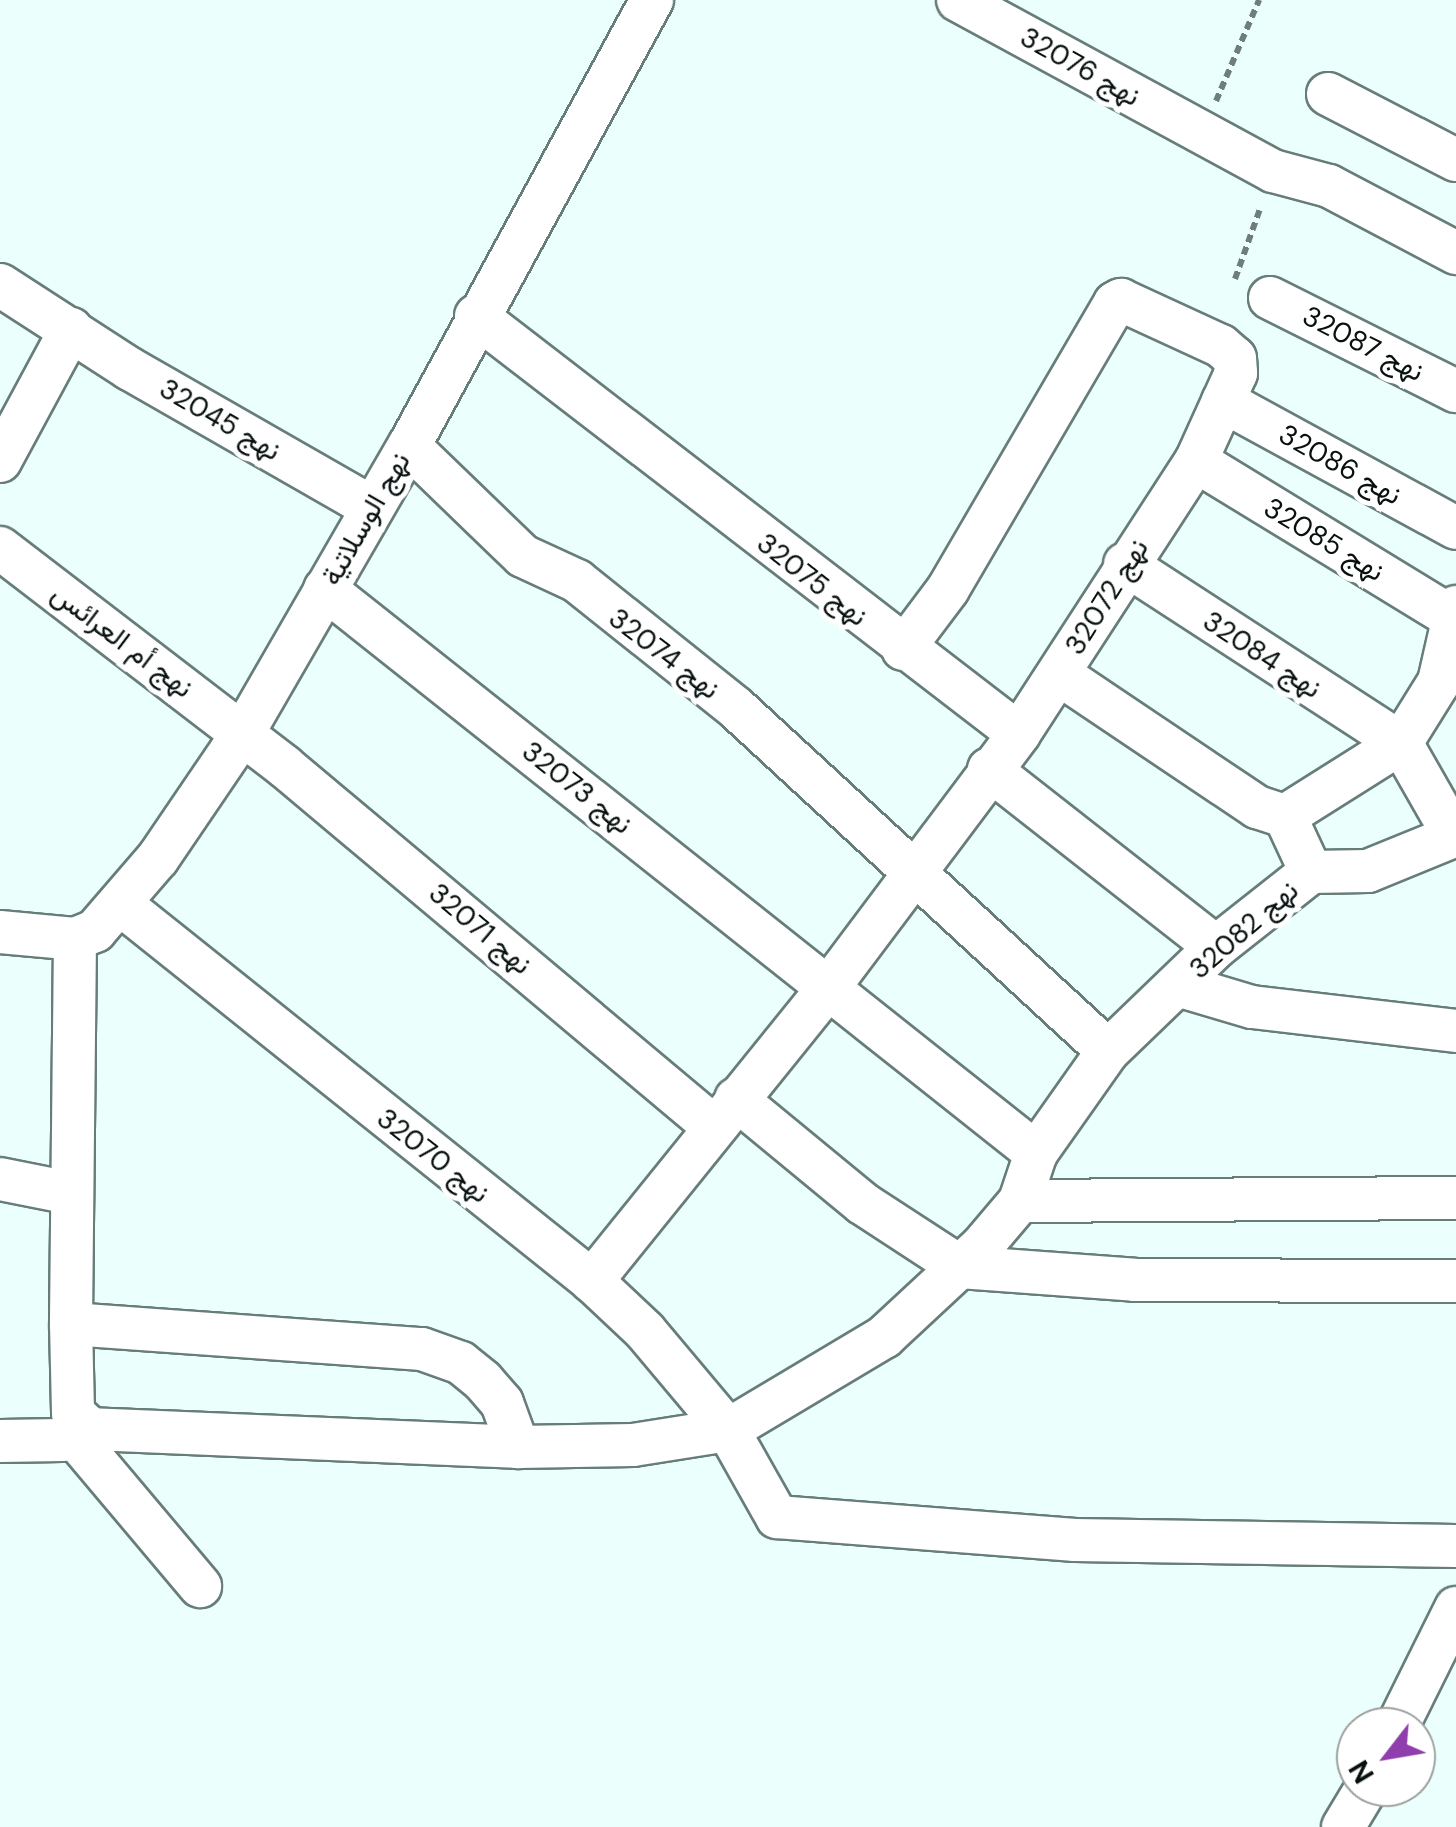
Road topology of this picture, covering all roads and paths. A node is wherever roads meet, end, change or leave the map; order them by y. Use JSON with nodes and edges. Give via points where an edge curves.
{"nodes":[{"id":1,"x":652,"y":0,"type":"edge"},
{"id":2,"x":958,"y":0,"type":"edge"},
{"id":3,"x":1259,"y":0,"type":"edge"},
{"id":4,"x":1328,"y":94,"type":"dead end"},
{"id":5,"x":1201,"y":134,"type":"junction"},
{"id":6,"x":1456,"y":160,"type":"edge"},
{"id":7,"x":1273,"y":171,"type":"junction"},
{"id":8,"x":1456,"y":253,"type":"edge"},
{"id":9,"x":0,"y":284,"type":"edge"},
{"id":10,"x":1270,"y":298,"type":"joint"},
{"id":11,"x":476,"y":316,"type":"junction"},
{"id":12,"x":71,"y":330,"type":"junction"},
{"id":13,"x":1456,"y":391,"type":"edge"},
{"id":14,"x":1223,"y":401,"type":"junction"},
{"id":15,"x":409,"y":446,"type":"junction"},
{"id":16,"x":0,"y":461,"type":"edge"},
{"id":17,"x":1196,"y":461,"type":"junction"},
{"id":18,"x":371,"y":507,"type":"junction"},
{"id":19,"x":1456,"y":528,"type":"edge"},
{"id":20,"x":0,"y":548,"type":"edge"},
{"id":21,"x":1125,"y":564,"type":"junction"},
{"id":22,"x":325,"y":589,"type":"junction"},
{"id":23,"x":1455,"y":612,"type":"edge"},
{"id":24,"x":903,"y":648,"type":"junction"},
{"id":25,"x":1059,"y":674,"type":"junction"},
{"id":26,"x":244,"y":733,"type":"junction"},
{"id":27,"x":1019,"y":734,"type":"junction"},
{"id":28,"x":1401,"y":743,"type":"junction"},
{"id":29,"x":988,"y":769,"type":"junction"},
{"id":30,"x":1285,"y":816,"type":"junction"},
{"id":31,"x":1455,"y":836,"type":"edge"},
{"id":32,"x":917,"y":869,"type":"junction"},
{"id":33,"x":1311,"y":872,"type":"junction"},
{"id":34,"x":123,"y":906,"type":"junction"},
{"id":35,"x":0,"y":932,"type":"edge"},
{"id":36,"x":75,"y":940,"type":"junction"},
{"id":37,"x":1216,"y":947,"type":"junction"},
{"id":38,"x":1180,"y":986,"type":"junction"},
{"id":39,"x":829,"y":987,"type":"junction"},
{"id":40,"x":1456,"y":1032,"type":"edge"},
{"id":41,"x":1108,"y":1050,"type":"junction"},
{"id":42,"x":725,"y":1113,"type":"junction"},
{"id":43,"x":1036,"y":1153,"type":"junction"},
{"id":44,"x":0,"y":1180,"type":"edge"},
{"id":45,"x":70,"y":1193,"type":"junction"},
{"id":46,"x":1456,"y":1198,"type":"edge"},
{"id":47,"x":1020,"y":1201,"type":"junction"},
{"id":48,"x":960,"y":1267,"type":"junction"},
{"id":49,"x":592,"y":1280,"type":"junction"},
{"id":50,"x":1456,"y":1280,"type":"edge"},
{"id":51,"x":71,"y":1324,"type":"junction"},
{"id":52,"x":76,"y":1429,"type":"junction"},
{"id":53,"x":728,"y":1430,"type":"junction"},
{"id":54,"x":0,"y":1440,"type":"edge"},
{"id":55,"x":518,"y":1447,"type":"junction"},
{"id":56,"x":1456,"y":1546,"type":"edge"},
{"id":57,"x":200,"y":1586,"type":"dead end"},
{"id":58,"x":1456,"y":1608,"type":"edge"},
{"id":59,"x":1407,"y":1707,"type":"edge"}],
"edges":[{"from":1,"to":11,"type":"street","name":"نهج الوسلاتية"},
{"from":2,"to":5,"type":"street","name":"نهج 32076"},
{"from":3,"to":5,"type":"path"},
{"from":4,"to":6,"type":"street"},
{"from":5,"to":7,"type":"street","name":"نهج 32076"},
{"from":7,"to":8,"type":"street","name":"نهج 32076","via":[[1328,186]]},
{"from":7,"to":10,"type":"path","via":[[1234,282]]},
{"from":9,"to":12,"type":"street","name":"نهج 32045"},
{"from":10,"to":13,"type":"street","name":"نهج 32087"},
{"from":11,"to":15,"type":"street","name":"نهج الوسلاتية"},
{"from":11,"to":24,"type":"street","name":"نهج 32075"},
{"from":12,"to":16,"type":"street"},
{"from":12,"to":18,"type":"street","name":"نهج 32045"},
{"from":14,"to":17,"type":"street","name":"نهج 32072"},
{"from":14,"to":19,"type":"street","name":"نهج 32086"},
{"from":14,"to":24,"type":"street","name":"نهج 32072","via":[[1236,358],[1116,302],[948,589]]},
{"from":15,"to":18,"type":"street","name":"نهج الوسلاتية"},
{"from":15,"to":32,"type":"street","name":"نهج 32074","via":[[523,556],[577,581],[736,708]]},
{"from":17,"to":21,"type":"street","name":"نهج 32072"},
{"from":17,"to":23,"type":"street","name":"نهج 32085"},
{"from":18,"to":22,"type":"street","name":"نهج الوسلاتية"},
{"from":20,"to":26,"type":"street","name":"نهج أم العرائس"},
{"from":21,"to":25,"type":"street","name":"نهج 32072"},
{"from":21,"to":28,"type":"street","name":"نهج 32084"},
{"from":22,"to":26,"type":"street","name":"نهج الوسلاتية"},
{"from":22,"to":39,"type":"street","name":"نهج 32073"},
{"from":23,"to":28,"type":"street","via":[[1439,682]]},
{"from":24,"to":27,"type":"street","name":"نهج 32075"},
{"from":25,"to":27,"type":"street","name":"نهج 32072"},
{"from":25,"to":30,"type":"street","via":[[1257,807]]},
{"from":26,"to":34,"type":"street","name":"نهج الوسلاتية"},
{"from":26,"to":42,"type":"street","name":"نهج 32071"},
{"from":27,"to":29,"type":"street"},
{"from":28,"to":30,"type":"street"},
{"from":28,"to":31,"type":"street"},
{"from":29,"to":32,"type":"street"},
{"from":29,"to":37,"type":"street"},
{"from":30,"to":33,"type":"street"},
{"from":31,"to":33,"type":"street","name":"نهج 32082","via":[[1368,871]]},
{"from":32,"to":39,"type":"street"},
{"from":32,"to":41,"type":"street","name":"نهج 32074"},
{"from":33,"to":37,"type":"street","name":"نهج 32082"},
{"from":34,"to":36,"type":"street","name":"نهج الوسلاتية"},
{"from":34,"to":49,"type":"street","name":"نهج 32070"},
{"from":35,"to":36,"type":"street"},
{"from":36,"to":45,"type":"street"},
{"from":37,"to":38,"type":"street","name":"نهج 32082"},
{"from":38,"to":40,"type":"street","via":[[1252,1007]]},
{"from":38,"to":41,"type":"street","name":"نهج 32082"},
{"from":39,"to":42,"type":"street"},
{"from":39,"to":43,"type":"street","name":"نهج 32073"},
{"from":41,"to":43,"type":"street","name":"نهج 32082"},
{"from":42,"to":48,"type":"street","name":"نهج 32071"},
{"from":42,"to":49,"type":"street"},
{"from":43,"to":47,"type":"street","name":"نهج 32082"},
{"from":44,"to":45,"type":"street"},
{"from":45,"to":51,"type":"street"},
{"from":46,"to":47,"type":"street"},
{"from":47,"to":48,"type":"street"},
{"from":48,"to":50,"type":"street","via":[[1135,1280]]},
{"from":48,"to":53,"type":"street","via":[[845,1364]]},
{"from":49,"to":53,"type":"street","name":"نهج 32070","via":[[645,1330]]},
{"from":51,"to":52,"type":"street"},
{"from":51,"to":55,"type":"street","via":[[422,1350],[461,1363],[483,1380],[502,1403]]},
{"from":52,"to":54,"type":"street","via":[[43,1443]]},
{"from":52,"to":55,"type":"street"},
{"from":52,"to":57,"type":"street"},
{"from":53,"to":55,"type":"street","via":[[633,1445]]},
{"from":53,"to":56,"type":"street","name":"نهج 32070","via":[[777,1517],[1075,1540]]},
{"from":58,"to":59,"type":"street"}]}
